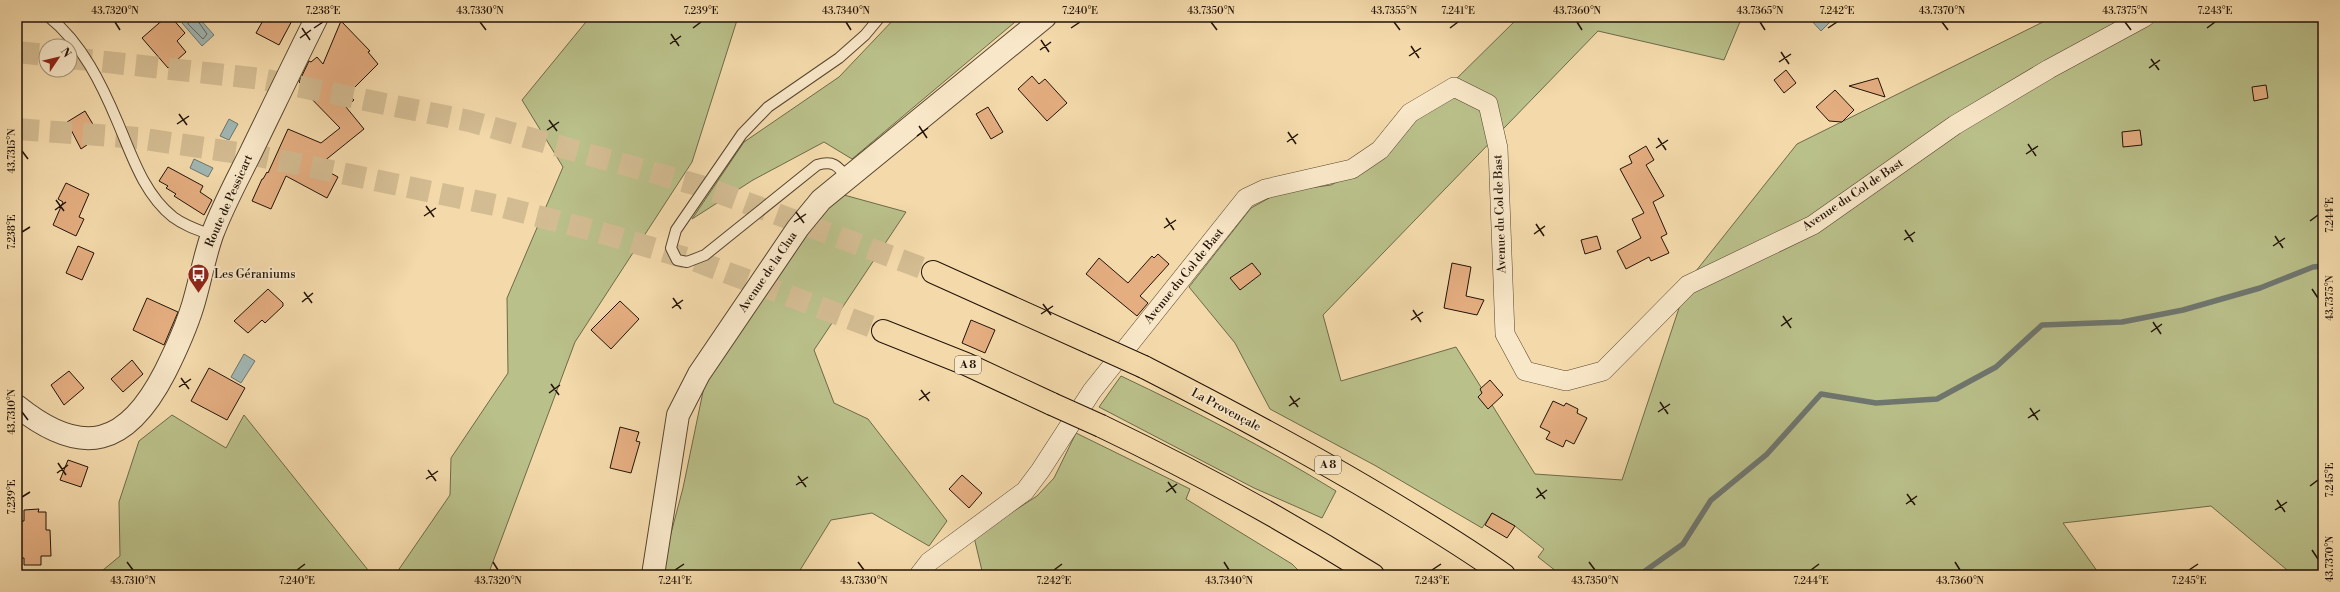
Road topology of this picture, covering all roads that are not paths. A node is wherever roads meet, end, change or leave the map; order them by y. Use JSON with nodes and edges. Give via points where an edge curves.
{"nodes":[{"id":1,"x":49,"y":17,"type":"edge"},
{"id":2,"x":317,"y":17,"type":"edge"},
{"id":3,"x":880,"y":17,"type":"edge"},
{"id":4,"x":1045,"y":17,"type":"edge"},
{"id":5,"x":2145,"y":17,"type":"edge"},
{"id":6,"x":848,"y":179,"type":"junction"},
{"id":7,"x":212,"y":235,"type":"junction"},
{"id":8,"x":933,"y":272,"type":"tunnel mouth"},
{"id":9,"x":882,"y":331,"type":"tunnel mouth"},
{"id":10,"x":17,"y":406,"type":"edge"},
{"id":11,"x":653,"y":575,"type":"edge"},
{"id":12,"x":919,"y":575,"type":"edge"},
{"id":13,"x":1373,"y":575,"type":"edge"},
{"id":14,"x":1504,"y":575,"type":"edge"}],
"edges":[{"from":1,"to":7,"type":"lane","via":[[64,29],[97,80],[141,177],[158,202],[172,217],[186,226]]},
{"from":2,"to":7,"type":"street","name":"Route de Pessicart"},
{"from":3,"to":6,"type":"lane","via":[[865,35],[839,58],[768,107],[742,134],[676,230],[671,248],[677,260],[687,262],[704,255],[817,166],[827,162],[839,166]]},
{"from":4,"to":6,"type":"street","name":"Avenue de la Clua"},
{"from":5,"to":12,"type":"street","name":"Avenue du Col de Bast","via":[[2049,69],[1955,125],[1813,225],[1688,285],[1603,371],[1566,381],[1525,371],[1505,334],[1498,148],[1488,104],[1454,87],[1410,113],[1380,150],[1352,169],[1265,189],[1246,198],[1092,391],[1025,491],[929,562]]},
{"from":6,"to":11,"type":"street","name":"Avenue de la Clua","via":[[821,200],[798,228],[699,374],[678,414]]},
{"from":7,"to":10,"type":"street","name":"Route de Pessicart","via":[[193,304],[178,345],[152,395],[127,425],[104,437],[83,439],[57,433]]},
{"from":8,"to":14,"type":"highway","name":"La Provençale","number":"A 8","bridge":true,"via":[[1144,367],[1257,426],[1336,469],[1427,524]]},
{"from":9,"to":13,"type":"highway","number":"A 8","bridge":true,"via":[[966,364],[1173,461],[1260,508]]}]}
